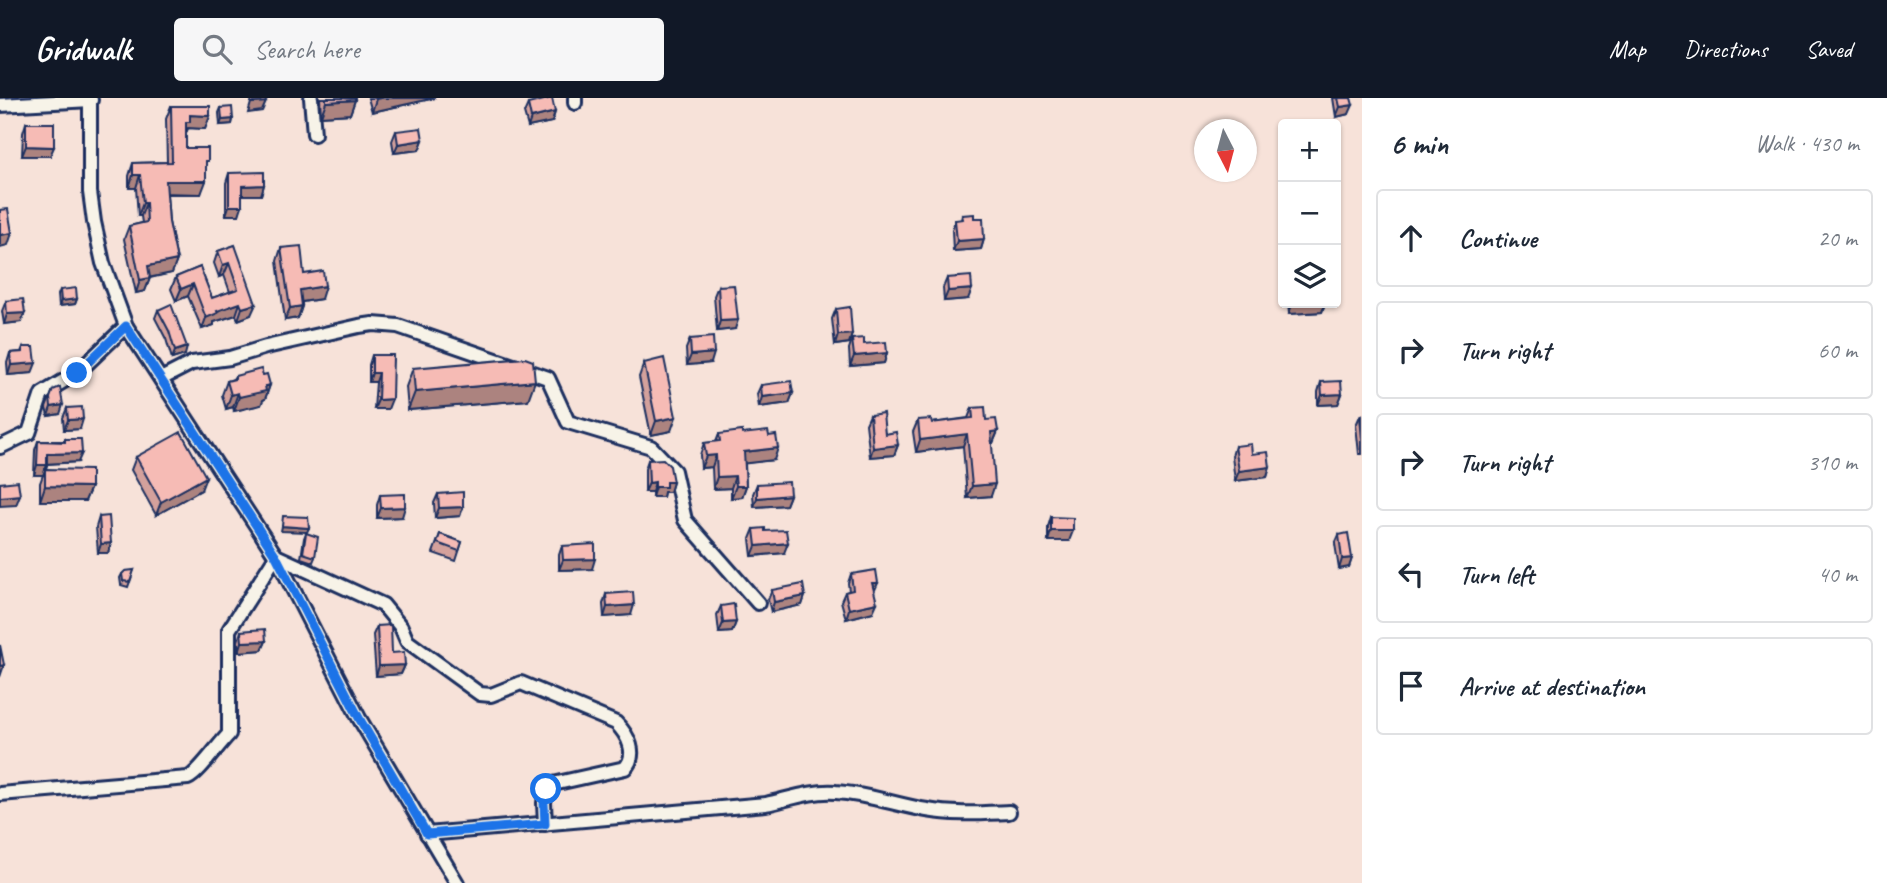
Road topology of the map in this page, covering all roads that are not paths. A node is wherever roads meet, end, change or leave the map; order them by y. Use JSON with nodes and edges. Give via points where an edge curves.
{"nodes":[{"id":1,"x":311,"y":98,"type":"edge"},
{"id":2,"x":90,"y":99,"type":"edge"},
{"id":3,"x":0,"y":106,"type":"edge"},
{"id":4,"x":314,"y":134,"type":"dead end"},
{"id":5,"x":126,"y":326,"type":"junction"},
{"id":6,"x":161,"y":379,"type":"junction"},
{"id":7,"x":0,"y":447,"type":"edge"},
{"id":8,"x":276,"y":556,"type":"junction"},
{"id":9,"x":758,"y":603,"type":"dead end"},
{"id":10,"x":0,"y":794,"type":"edge"},
{"id":11,"x":1009,"y":812,"type":"dead end"},
{"id":12,"x":545,"y":824,"type":"junction"},
{"id":13,"x":427,"y":834,"type":"junction"},
{"id":14,"x":457,"y":883,"type":"edge"}],
"edges":[{"from":1,"to":4,"type":"street"},
{"from":2,"to":3,"type":"street"},
{"from":2,"to":5,"type":"street","via":[[94,222]]},
{"from":5,"to":6,"type":"street"},
{"from":5,"to":7,"type":"street","via":[[77,373],[41,394],[29,433]]},
{"from":6,"to":8,"type":"street"},
{"from":6,"to":9,"type":"street","via":[[192,363],[373,324],[398,326],[548,378],[568,422],[651,447],[674,471],[685,520]]},
{"from":8,"to":10,"type":"street","via":[[229,629],[229,734],[196,775]]},
{"from":8,"to":12,"type":"street","via":[[383,605],[407,641],[481,694],[491,695],[521,682],[616,723],[630,746],[630,763],[546,789]]},
{"from":8,"to":13,"type":"street","via":[[359,718]]},
{"from":11,"to":12,"type":"street","via":[[927,810],[834,792],[766,804]]},
{"from":12,"to":13,"type":"street"},
{"from":13,"to":14,"type":"street"}]}
